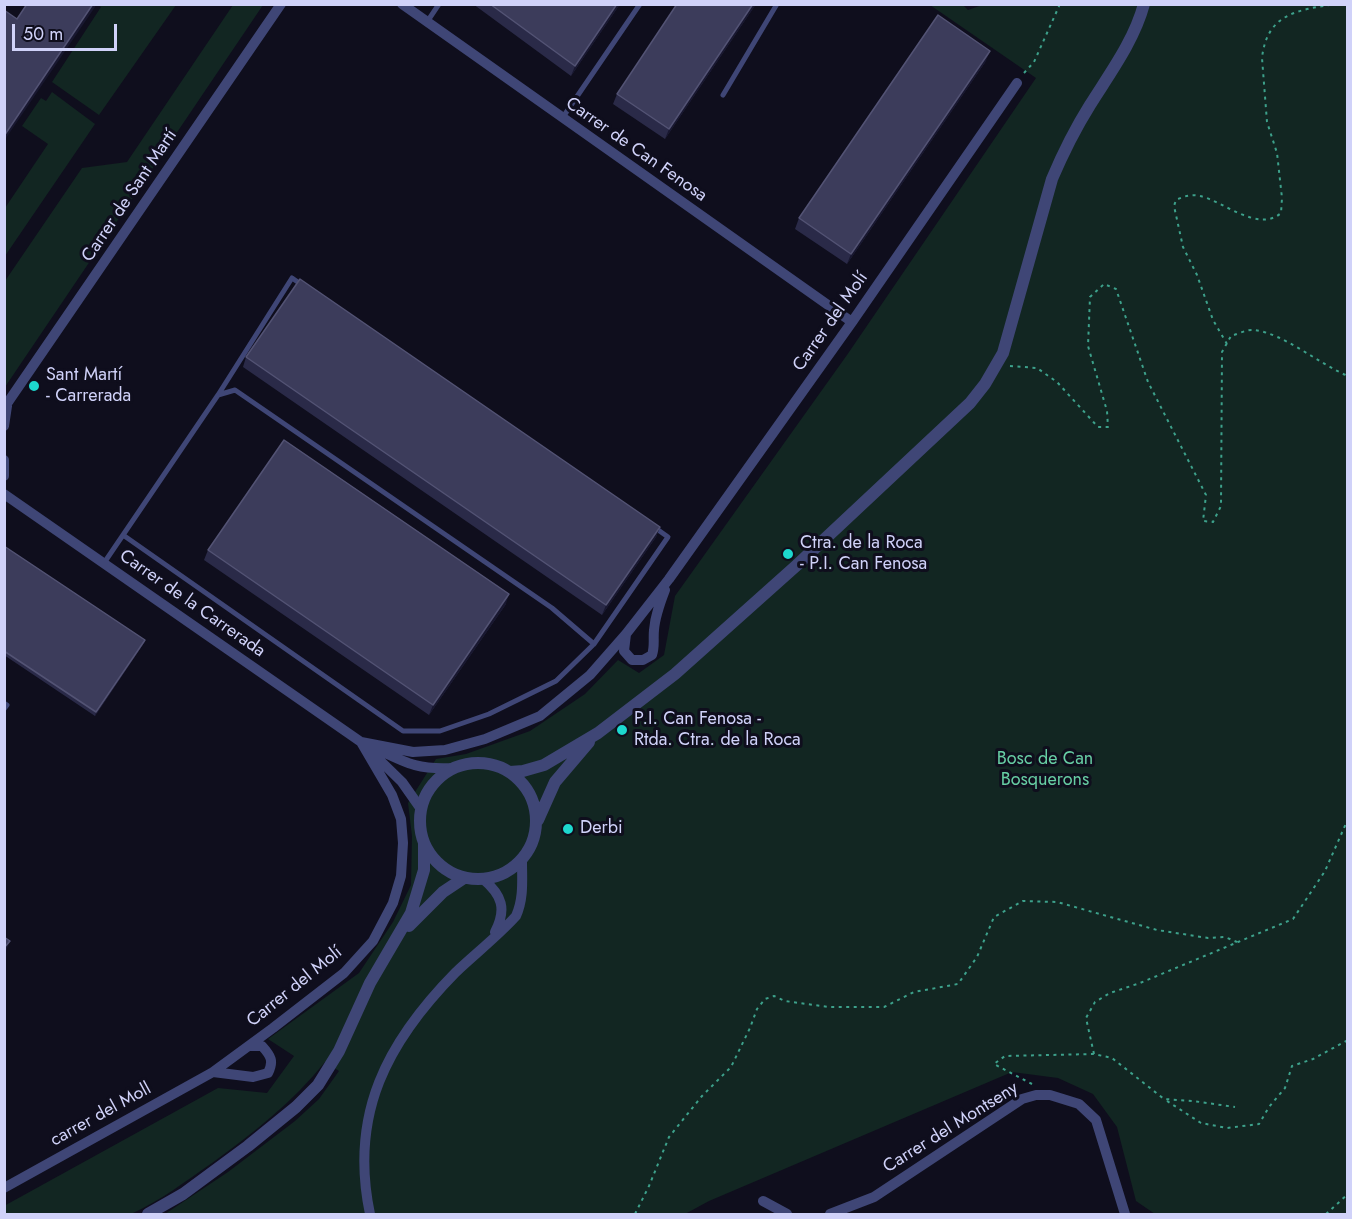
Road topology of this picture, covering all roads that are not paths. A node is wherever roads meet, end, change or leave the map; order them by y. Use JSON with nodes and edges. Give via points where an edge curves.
{"nodes":[{"id":1,"x":281,"y":4,"type":"edge"},
{"id":2,"x":402,"y":4,"type":"edge"},
{"id":3,"x":439,"y":4,"type":"edge"},
{"id":4,"x":640,"y":4,"type":"edge"},
{"id":5,"x":777,"y":4,"type":"edge"},
{"id":6,"x":1144,"y":4,"type":"edge"},
{"id":7,"x":427,"y":22,"type":"junction"},
{"id":8,"x":1017,"y":83,"type":"road end"},
{"id":9,"x":723,"y":95,"type":"dead end"},
{"id":10,"x":562,"y":118,"type":"junction"},
{"id":11,"x":311,"y":291,"type":"edge"},
{"id":12,"x":852,"y":322,"type":"junction"},
{"id":13,"x":218,"y":395,"type":"junction"},
{"id":14,"x":6,"y":407,"type":"edge"},
{"id":15,"x":4,"y":426,"type":"edge"},
{"id":16,"x":4,"y":460,"type":"edge"},
{"id":17,"x":4,"y":477,"type":"edge"},
{"id":18,"x":4,"y":494,"type":"edge"},
{"id":19,"x":649,"y":523,"type":"edge"},
{"id":20,"x":123,"y":535,"type":"junction"},
{"id":21,"x":104,"y":563,"type":"junction"},
{"id":22,"x":669,"y":579,"type":"junction"},
{"id":23,"x":627,"y":634,"type":"junction"},
{"id":24,"x":594,"y":644,"type":"junction"},
{"id":25,"x":4,"y":703,"type":"edge"},
{"id":26,"x":4,"y":709,"type":"edge"},
{"id":27,"x":598,"y":733,"type":"junction"},
{"id":28,"x":361,"y":742,"type":"junction"},
{"id":29,"x":454,"y":768,"type":"junction"},
{"id":30,"x":510,"y":772,"type":"junction"},
{"id":31,"x":420,"y":809,"type":"junction"},
{"id":32,"x":537,"y":822,"type":"junction"},
{"id":33,"x":424,"y":843,"type":"junction"},
{"id":34,"x":522,"y":861,"type":"junction"},
{"id":35,"x":464,"y":878,"type":"junction"},
{"id":36,"x":483,"y":879,"type":"junction"},
{"id":37,"x":397,"y":937,"type":"junction"},
{"id":38,"x":492,"y":937,"type":"junction"},
{"id":39,"x":249,"y":1046,"type":"junction"},
{"id":40,"x":213,"y":1072,"type":"junction"},
{"id":41,"x":4,"y":1188,"type":"edge"},
{"id":42,"x":763,"y":1201,"type":"dead end"},
{"id":43,"x":148,"y":1215,"type":"edge"},
{"id":44,"x":370,"y":1215,"type":"edge"},
{"id":45,"x":787,"y":1215,"type":"edge"},
{"id":46,"x":830,"y":1215,"type":"edge"},
{"id":47,"x":1125,"y":1215,"type":"edge"}],
"edges":[{"from":1,"to":14,"type":"street","name":"Carrer de Sant Martí"},
{"from":2,"to":7,"type":"street","name":"Carrer de Can Fenosa"},
{"from":3,"to":7,"type":"lane"},
{"from":4,"to":10,"type":"lane"},
{"from":5,"to":9,"type":"lane"},
{"from":6,"to":27,"type":"street","via":[[1136,29],[1073,134],[1052,179],[1010,334],[997,365],[970,402],[675,674]]},
{"from":7,"to":10,"type":"street","name":"Carrer de Can Fenosa"},
{"from":8,"to":12,"type":"street","name":"Carrer del Molí"},
{"from":10,"to":12,"type":"street","name":"Carrer de Can Fenosa"},
{"from":11,"to":13,"type":"lane","via":[[292,278]]},
{"from":12,"to":22,"type":"street","name":"Carrer del Molí"},
{"from":13,"to":20,"type":"lane"},
{"from":13,"to":24,"type":"lane","via":[[235,390],[552,608]]},
{"from":14,"to":15,"type":"street","name":"Carrer de Sant Martí"},
{"from":16,"to":17,"type":"street"},
{"from":18,"to":21,"type":"street","name":"Carrer de la Carrerada"},
{"from":19,"to":24,"type":"lane","via":[[668,537]]},
{"from":20,"to":21,"type":"lane"},
{"from":20,"to":24,"type":"lane","via":[[403,731],[440,731],[489,714],[556,681]]},
{"from":21,"to":28,"type":"street","name":"Carrer de la Carrerada"},
{"from":22,"to":23,"type":"street","name":"Carrer del Molí"},
{"from":22,"to":23,"type":"street","name":"Carrer del Molí","via":[[659,606],[652,655],[632,660],[624,651]]},
{"from":23,"to":28,"type":"street","name":"Carrer del Molí","via":[[590,675],[540,716],[486,739],[445,750],[413,752]]},
{"from":25,"to":26,"type":"lane"},
{"from":27,"to":30,"type":"street","via":[[544,765]]},
{"from":27,"to":32,"type":"street","via":[[555,782]]},
{"from":28,"to":29,"type":"street","name":"Carrer de la Carrerada","via":[[414,766]]},
{"from":28,"to":31,"type":"street","name":"Carrer de la Carrerada","via":[[402,782]]},
{"from":28,"to":39,"type":"street","name":"Carrer del Molí","via":[[392,795],[401,819],[401,876],[393,903],[373,941],[344,973]]},
{"from":29,"to":30,"type":"street","via":[[479,764]]},
{"from":29,"to":31,"type":"street","via":[[433,784]]},
{"from":30,"to":32,"type":"street","via":[[532,800]]},
{"from":31,"to":33,"type":"street"},
{"from":32,"to":34,"type":"street","via":[[532,845]]},
{"from":33,"to":35,"type":"street","via":[[438,863]]},
{"from":33,"to":37,"type":"street","via":[[424,870],[411,913]]},
{"from":34,"to":36,"type":"street"},
{"from":34,"to":38,"type":"street","via":[[521,905],[516,915]]},
{"from":35,"to":36,"type":"street"},
{"from":35,"to":37,"type":"street","via":[[443,892]]},
{"from":36,"to":38,"type":"street","via":[[501,901],[501,920]]},
{"from":37,"to":43,"type":"street","via":[[318,1085],[248,1146]]},
{"from":38,"to":44,"type":"street","via":[[413,1020],[381,1077],[363,1156]]},
{"from":39,"to":40,"type":"street","name":"Carrer del Molí"},
{"from":39,"to":40,"type":"street","name":"Carrer del Molí","via":[[262,1046],[271,1055],[268,1073],[253,1077]]},
{"from":40,"to":41,"type":"street","name":"carrer del Moll"},
{"from":42,"to":45,"type":"street"},
{"from":46,"to":47,"type":"street","name":"Carrer del Montseny","via":[[874,1197],[1022,1099],[1036,1095],[1079,1104],[1096,1120]]}]}
